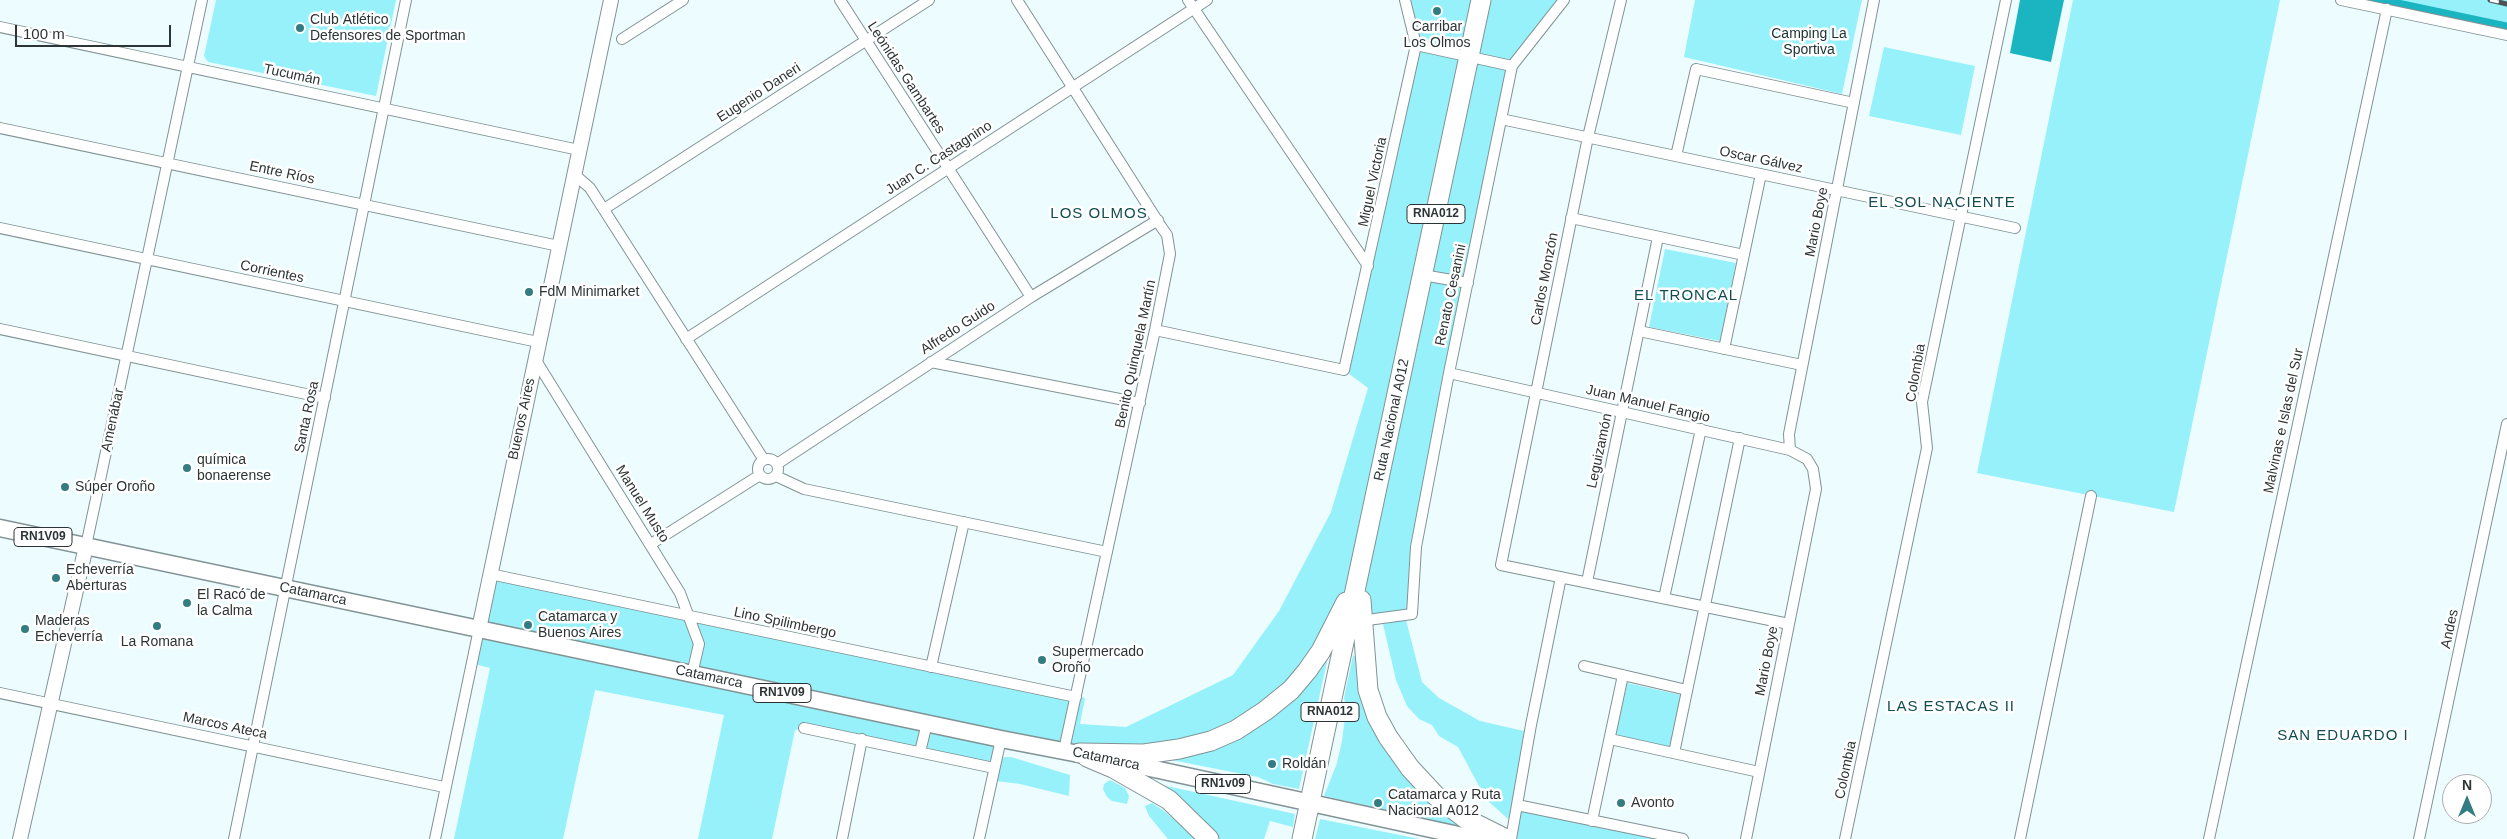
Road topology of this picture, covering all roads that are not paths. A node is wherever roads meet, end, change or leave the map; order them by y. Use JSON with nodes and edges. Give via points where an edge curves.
{"nodes":[{"id":1,"x":202,"y":0,"type":"edge"},
{"id":2,"x":406,"y":0,"type":"edge"},
{"id":3,"x":611,"y":0,"type":"edge"},
{"id":4,"x":684,"y":0,"type":"edge"},
{"id":5,"x":840,"y":0,"type":"edge"},
{"id":6,"x":928,"y":0,"type":"edge"},
{"id":7,"x":1017,"y":0,"type":"edge"},
{"id":8,"x":1208,"y":0,"type":"edge"},
{"id":9,"x":1405,"y":0,"type":"edge"},
{"id":10,"x":1481,"y":0,"type":"edge"},
{"id":11,"x":1564,"y":0,"type":"edge"},
{"id":12,"x":1621,"y":0,"type":"edge"},
{"id":13,"x":1874,"y":0,"type":"edge"},
{"id":14,"x":2006,"y":0,"type":"edge"},
{"id":15,"x":2341,"y":0,"type":"edge"},
{"id":16,"x":1191,"y":4,"type":"edge"},
{"id":17,"x":2387,"y":9,"type":"junction"},
{"id":18,"x":0,"y":27,"type":"edge"},
{"id":19,"x":2507,"y":34,"type":"edge"},
{"id":20,"x":622,"y":39,"type":"dead end"},
{"id":21,"x":866,"y":40,"type":"junction"},
{"id":22,"x":1416,"y":45,"type":"junction"},
{"id":23,"x":1470,"y":56,"type":"junction"},
{"id":24,"x":1512,"y":66,"type":"junction"},
{"id":25,"x":188,"y":67,"type":"junction"},
{"id":26,"x":1073,"y":88,"type":"junction"},
{"id":27,"x":1854,"y":103,"type":"junction"},
{"id":28,"x":383,"y":108,"type":"junction"},
{"id":29,"x":1502,"y":119,"type":"junction"},
{"id":30,"x":0,"y":128,"type":"edge"},
{"id":31,"x":1588,"y":137,"type":"junction"},
{"id":32,"x":579,"y":150,"type":"junction"},
{"id":33,"x":1676,"y":156,"type":"junction"},
{"id":34,"x":167,"y":163,"type":"junction"},
{"id":35,"x":948,"y":168,"type":"junction"},
{"id":36,"x":574,"y":174,"type":"junction"},
{"id":37,"x":1761,"y":174,"type":"junction"},
{"id":38,"x":1837,"y":190,"type":"junction"},
{"id":39,"x":364,"y":205,"type":"junction"},
{"id":40,"x":604,"y":209,"type":"junction"},
{"id":41,"x":1961,"y":216,"type":"junction"},
{"id":42,"x":1571,"y":218,"type":"junction"},
{"id":43,"x":1158,"y":220,"type":"junction"},
{"id":44,"x":0,"y":228,"type":"edge"},
{"id":45,"x":2015,"y":228,"type":"dead end"},
{"id":46,"x":1658,"y":237,"type":"junction"},
{"id":47,"x":558,"y":246,"type":"junction"},
{"id":48,"x":1744,"y":255,"type":"junction"},
{"id":49,"x":147,"y":259,"type":"junction"},
{"id":50,"x":1368,"y":266,"type":"junction"},
{"id":51,"x":1423,"y":275,"type":"junction"},
{"id":52,"x":1468,"y":283,"type":"junction"},
{"id":53,"x":1031,"y":297,"type":"junction"},
{"id":54,"x":345,"y":301,"type":"junction"},
{"id":55,"x":0,"y":329,"type":"edge"},
{"id":56,"x":1155,"y":330,"type":"junction"},
{"id":57,"x":1639,"y":331,"type":"junction"},
{"id":58,"x":686,"y":339,"type":"junction"},
{"id":59,"x":538,"y":342,"type":"junction"},
{"id":60,"x":1724,"y":349,"type":"junction"},
{"id":61,"x":126,"y":355,"type":"junction"},
{"id":62,"x":535,"y":359,"type":"junction"},
{"id":63,"x":931,"y":362,"type":"junction"},
{"id":64,"x":1802,"y":365,"type":"junction"},
{"id":65,"x":1449,"y":373,"type":"junction"},
{"id":66,"x":1536,"y":393,"type":"junction"},
{"id":67,"x":325,"y":398,"type":"junction"},
{"id":68,"x":1140,"y":403,"type":"junction"},
{"id":69,"x":1622,"y":412,"type":"junction"},
{"id":70,"x":2507,"y":424,"type":"edge"},
{"id":71,"x":1701,"y":430,"type":"junction"},
{"id":72,"x":1740,"y":438,"type":"junction"},
{"id":73,"x":1790,"y":450,"type":"junction"},
{"id":74,"x":764,"y":460,"type":"junction"},
{"id":75,"x":777,"y":464,"type":"junction"},
{"id":76,"x":760,"y":475,"type":"junction"},
{"id":77,"x":776,"y":476,"type":"junction"},
{"id":78,"x":1816,"y":489,"type":"joint"},
{"id":79,"x":2090,"y":496,"type":"dead end"},
{"id":80,"x":964,"y":522,"type":"junction"},
{"id":81,"x":0,"y":528,"type":"edge"},
{"id":82,"x":651,"y":544,"type":"junction"},
{"id":83,"x":86,"y":546,"type":"junction"},
{"id":84,"x":1107,"y":552,"type":"junction"},
{"id":85,"x":1361,"y":569,"type":"junction"},
{"id":86,"x":490,"y":574,"type":"junction"},
{"id":87,"x":1561,"y":577,"type":"junction"},
{"id":88,"x":1587,"y":582,"type":"junction"},
{"id":89,"x":286,"y":588,"type":"junction"},
{"id":90,"x":1664,"y":598,"type":"junction"},
{"id":91,"x":1704,"y":607,"type":"junction"},
{"id":92,"x":691,"y":618,"type":"junction"},
{"id":93,"x":1349,"y":623,"type":"junction"},
{"id":94,"x":1789,"y":624,"type":"junction"},
{"id":95,"x":478,"y":629,"type":"junction"},
{"id":96,"x":1584,"y":666,"type":"dead end"},
{"id":97,"x":931,"y":668,"type":"junction"},
{"id":98,"x":692,"y":674,"type":"junction"},
{"id":99,"x":1623,"y":675,"type":"junction"},
{"id":100,"x":1687,"y":690,"type":"junction"},
{"id":101,"x":0,"y":693,"type":"edge"},
{"id":102,"x":1076,"y":697,"type":"junction"},
{"id":103,"x":50,"y":704,"type":"junction"},
{"id":104,"x":927,"y":724,"type":"junction"},
{"id":105,"x":804,"y":728,"type":"dead end"},
{"id":106,"x":862,"y":739,"type":"junction"},
{"id":107,"x":1000,"y":739,"type":"junction"},
{"id":108,"x":1610,"y":739,"type":"junction"},
{"id":109,"x":253,"y":746,"type":"junction"},
{"id":110,"x":920,"y":752,"type":"junction"},
{"id":111,"x":1072,"y":752,"type":"junction"},
{"id":112,"x":1674,"y":753,"type":"junction"},
{"id":113,"x":1136,"y":765,"type":"joint"},
{"id":114,"x":994,"y":768,"type":"junction"},
{"id":115,"x":1759,"y":772,"type":"junction"},
{"id":116,"x":444,"y":787,"type":"junction"},
{"id":117,"x":1310,"y":802,"type":"junction"},
{"id":118,"x":1517,"y":805,"type":"junction"},
{"id":119,"x":1592,"y":821,"type":"junction"},
{"id":120,"x":20,"y":839,"type":"edge"},
{"id":121,"x":234,"y":839,"type":"edge"},
{"id":122,"x":434,"y":839,"type":"edge"},
{"id":123,"x":842,"y":839,"type":"edge"},
{"id":124,"x":979,"y":839,"type":"edge"},
{"id":125,"x":1209,"y":839,"type":"edge"},
{"id":126,"x":1302,"y":839,"type":"edge"},
{"id":127,"x":1477,"y":839,"type":"edge"},
{"id":128,"x":1506,"y":839,"type":"edge"},
{"id":129,"x":1511,"y":839,"type":"edge"},
{"id":130,"x":1683,"y":839,"type":"edge"},
{"id":131,"x":1746,"y":839,"type":"edge"},
{"id":132,"x":1845,"y":839,"type":"edge"},
{"id":133,"x":2020,"y":839,"type":"edge"},
{"id":134,"x":2208,"y":839,"type":"edge"},
{"id":135,"x":2419,"y":839,"type":"edge"}],
"edges":[{"from":1,"to":25,"type":"street","name":"Amenábar"},
{"from":2,"to":28,"type":"street","name":"Santa Rosa"},
{"from":3,"to":32,"type":"main road","name":"Buenos Aires"},
{"from":4,"to":20,"type":"street"},
{"from":5,"to":21,"type":"street","name":"Leónidas Gambartes"},
{"from":6,"to":21,"type":"street","name":"Eugenio Daneri"},
{"from":7,"to":26,"type":"street","name":"Benito Quinquela Martín"},
{"from":8,"to":16,"type":"street","name":"Juan C. Castagnino"},
{"from":9,"to":22,"type":"street","name":"Miguel Victoria"},
{"from":10,"to":23,"type":"highway","name":"Ruta Nacional A012","number":"RNA012"},
{"from":11,"to":24,"type":"street","name":"Renato Cesanini"},
{"from":12,"to":31,"type":"street","name":"Carlos Monzón"},
{"from":13,"to":27,"type":"street","name":"Mario Boye"},
{"from":14,"to":41,"type":"street","name":"Colombia"},
{"from":15,"to":17,"type":"street"},
{"from":16,"to":26,"type":"street","name":"Juan C. Castagnino"},
{"from":16,"to":50,"type":"street"},
{"from":17,"to":19,"type":"street"},
{"from":17,"to":134,"type":"street","name":"Malvinas e Islas del Sur"},
{"from":18,"to":25,"type":"street","name":"Tucumán"},
{"from":21,"to":35,"type":"street","name":"Leónidas Gambartes"},
{"from":21,"to":40,"type":"street","name":"Eugenio Daneri"},
{"from":22,"to":23,"type":"street"},
{"from":22,"to":50,"type":"street","name":"Miguel Victoria"},
{"from":23,"to":24,"type":"street"},
{"from":23,"to":51,"type":"highway","name":"Ruta Nacional A012","number":"RNA012"},
{"from":24,"to":29,"type":"street","name":"Renato Cesanini"},
{"from":25,"to":28,"type":"street","name":"Tucumán"},
{"from":25,"to":34,"type":"street","name":"Amenábar"},
{"from":26,"to":35,"type":"street","name":"Juan C. Castagnino"},
{"from":26,"to":43,"type":"street","name":"Benito Quinquela Martín"},
{"from":27,"to":33,"type":"street","via":[[1696,69]]},
{"from":27,"to":38,"type":"street","name":"Mario Boye"},
{"from":28,"to":32,"type":"street","name":"Tucumán"},
{"from":28,"to":39,"type":"street","name":"Santa Rosa"},
{"from":29,"to":31,"type":"street","name":"Oscar Gálvez"},
{"from":29,"to":52,"type":"street","name":"Renato Cesanini"},
{"from":30,"to":34,"type":"street","name":"Entre Ríos"},
{"from":31,"to":33,"type":"street","name":"Oscar Gálvez"},
{"from":31,"to":42,"type":"street","name":"Carlos Monzón"},
{"from":32,"to":36,"type":"main road","name":"Buenos Aires"},
{"from":33,"to":37,"type":"street","name":"Oscar Gálvez"},
{"from":34,"to":39,"type":"street","name":"Entre Ríos"},
{"from":34,"to":49,"type":"street","name":"Amenábar"},
{"from":35,"to":53,"type":"street","name":"Leónidas Gambartes"},
{"from":35,"to":58,"type":"street","name":"Juan C. Castagnino"},
{"from":36,"to":40,"type":"street","via":[[590,188]]},
{"from":36,"to":47,"type":"main road","name":"Buenos Aires"},
{"from":37,"to":38,"type":"street","name":"Oscar Gálvez"},
{"from":37,"to":48,"type":"street"},
{"from":38,"to":41,"type":"street","name":"Oscar Gálvez"},
{"from":38,"to":64,"type":"street","name":"Mario Boye"},
{"from":39,"to":47,"type":"street","name":"Entre Ríos"},
{"from":39,"to":54,"type":"street","name":"Santa Rosa"},
{"from":40,"to":58,"type":"street"},
{"from":41,"to":45,"type":"street","name":"Oscar Gálvez"},
{"from":41,"to":132,"type":"street","name":"Colombia","via":[[1922,402],[1927,448]]},
{"from":42,"to":46,"type":"street"},
{"from":42,"to":66,"type":"street","name":"Carlos Monzón"},
{"from":43,"to":53,"type":"street","name":"Alfredo Guido"},
{"from":43,"to":56,"type":"street","name":"Benito Quinquela Martín","via":[[1167,235],[1170,254]]},
{"from":44,"to":49,"type":"street","name":"Corrientes"},
{"from":46,"to":48,"type":"street"},
{"from":46,"to":57,"type":"street","name":"Leguizamón"},
{"from":47,"to":59,"type":"main road","name":"Buenos Aires"},
{"from":48,"to":60,"type":"street"},
{"from":49,"to":54,"type":"street","name":"Corrientes"},
{"from":49,"to":61,"type":"street","name":"Amenábar"},
{"from":50,"to":56,"type":"street","name":"Miguel Victoria","via":[[1344,370]]},
{"from":51,"to":52,"type":"street"},
{"from":51,"to":85,"type":"highway","name":"Ruta Nacional A012","number":"RNA012"},
{"from":52,"to":65,"type":"street","name":"Renato Cesanini"},
{"from":53,"to":63,"type":"street","name":"Alfredo Guido"},
{"from":54,"to":59,"type":"street","name":"Corrientes"},
{"from":54,"to":67,"type":"street","name":"Santa Rosa"},
{"from":55,"to":61,"type":"street"},
{"from":56,"to":68,"type":"street","name":"Benito Quinquela Martín"},
{"from":57,"to":60,"type":"street"},
{"from":57,"to":69,"type":"street","name":"Leguizamón"},
{"from":58,"to":74,"type":"street"},
{"from":59,"to":62,"type":"main road","name":"Buenos Aires"},
{"from":60,"to":64,"type":"street"},
{"from":61,"to":67,"type":"street"},
{"from":61,"to":83,"type":"street","name":"Amenábar"},
{"from":62,"to":82,"type":"street","name":"Manuel Musto"},
{"from":62,"to":86,"type":"main road","name":"Buenos Aires"},
{"from":63,"to":68,"type":"street"},
{"from":63,"to":75,"type":"street","name":"Alfredo Guido"},
{"from":64,"to":73,"type":"street","name":"Mario Boye","via":[[1789,434]]},
{"from":65,"to":66,"type":"street","name":"Juan Manuel Fangio"},
{"from":65,"to":93,"type":"street","name":"Renato Cesanini","via":[[1416,547],[1412,614]]},
{"from":66,"to":69,"type":"street","name":"Juan Manuel Fangio"},
{"from":66,"to":87,"type":"street","name":"Carlos Monzón","via":[[1501,565]]},
{"from":67,"to":89,"type":"street","name":"Santa Rosa"},
{"from":68,"to":84,"type":"street","name":"Benito Quinquela Martín"},
{"from":69,"to":71,"type":"street","name":"Juan Manuel Fangio"},
{"from":69,"to":88,"type":"street","name":"Leguizamón"},
{"from":70,"to":135,"type":"street","name":"Andes"},
{"from":71,"to":72,"type":"street","name":"Juan Manuel Fangio"},
{"from":71,"to":90,"type":"street"},
{"from":72,"to":73,"type":"street","name":"Juan Manuel Fangio"},
{"from":72,"to":91,"type":"street"},
{"from":73,"to":78,"type":"street","name":"Juan Manuel Fangio","via":[[1807,459],[1813,468]]},
{"from":74,"to":75,"type":"street","via":[[770,459]]},
{"from":74,"to":76,"type":"street","via":[[758,468]]},
{"from":75,"to":77,"type":"street"},
{"from":76,"to":77,"type":"street","via":[[768,480]]},
{"from":76,"to":82,"type":"street"},
{"from":77,"to":80,"type":"street","via":[[804,490]]},
{"from":78,"to":94,"type":"street","name":"Mario Boye"},
{"from":79,"to":133,"type":"street"},
{"from":80,"to":84,"type":"street"},
{"from":80,"to":97,"type":"street"},
{"from":81,"to":83,"type":"main road","name":"Catamarca","number":"RN1V09"},
{"from":82,"to":92,"type":"street","name":"Manuel Musto"},
{"from":83,"to":89,"type":"main road","name":"Catamarca","number":"RN1V09"},
{"from":83,"to":103,"type":"main road","name":"Amenábar"},
{"from":84,"to":102,"type":"street","name":"Benito Quinquela Martín"},
{"from":85,"to":93,"type":"highway"},
{"from":85,"to":93,"type":"highway"},
{"from":86,"to":92,"type":"street","name":"Lino Spilimbergo"},
{"from":86,"to":95,"type":"main road","name":"Buenos Aires"},
{"from":87,"to":88,"type":"street"},
{"from":87,"to":118,"type":"street"},
{"from":88,"to":90,"type":"street"},
{"from":89,"to":95,"type":"main road","name":"Catamarca","number":"RN1V09"},
{"from":89,"to":109,"type":"street","name":"Santa Rosa"},
{"from":90,"to":91,"type":"street"},
{"from":91,"to":94,"type":"street"},
{"from":91,"to":100,"type":"street"},
{"from":92,"to":97,"type":"street","name":"Lino Spilimbergo"},
{"from":92,"to":98,"type":"street","name":"Manuel Musto","via":[[699,644]]},
{"from":93,"to":111,"type":"highway","via":[[1291,690],[1236,730],[1179,750],[1144,754]]},
{"from":93,"to":117,"type":"highway","number":"RNA012"},
{"from":93,"to":128,"type":"highway","via":[[1377,717],[1410,768],[1436,796],[1466,819]]},
{"from":94,"to":115,"type":"street","name":"Mario Boye"},
{"from":95,"to":98,"type":"main road","name":"Catamarca","number":"RN1V09"},
{"from":95,"to":116,"type":"street","name":"Buenos Aires"},
{"from":96,"to":99,"type":"street"},
{"from":97,"to":102,"type":"street","name":"Lino Spilimbergo"},
{"from":98,"to":104,"type":"main road","name":"Catamarca","number":"RN1V09"},
{"from":99,"to":100,"type":"street"},
{"from":99,"to":108,"type":"street"},
{"from":100,"to":112,"type":"street"},
{"from":101,"to":103,"type":"street","name":"Marcos Ateca"},
{"from":102,"to":111,"type":"street","name":"Benito Quinquela Martín"},
{"from":103,"to":109,"type":"street","name":"Marcos Ateca"},
{"from":103,"to":120,"type":"main road","name":"Amenábar"},
{"from":104,"to":107,"type":"main road","name":"Catamarca","number":"RN1V09"},
{"from":104,"to":110,"type":"street"},
{"from":105,"to":106,"type":"street"},
{"from":106,"to":110,"type":"street"},
{"from":106,"to":123,"type":"street"},
{"from":107,"to":111,"type":"main road","name":"Catamarca","number":"RN1V09"},
{"from":107,"to":114,"type":"street"},
{"from":108,"to":112,"type":"street"},
{"from":108,"to":119,"type":"street"},
{"from":109,"to":116,"type":"street","name":"Marcos Ateca"},
{"from":109,"to":121,"type":"street","name":"Santa Rosa"},
{"from":110,"to":114,"type":"street"},
{"from":111,"to":113,"type":"main road","name":"Catamarca","number":"RN1V09"},
{"from":111,"to":125,"type":"highway","via":[[1113,768],[1169,800]]},
{"from":112,"to":115,"type":"street"},
{"from":113,"to":117,"type":"main road","name":"Catamarca","number":"RN1v09"},
{"from":114,"to":124,"type":"street"},
{"from":115,"to":131,"type":"street","name":"Mario Boye"},
{"from":116,"to":122,"type":"street","name":"Buenos Aires"},
{"from":117,"to":126,"type":"highway","number":"RNA012"},
{"from":117,"to":127,"type":"main road","name":"Catamarca"},
{"from":118,"to":119,"type":"street"},
{"from":118,"to":129,"type":"street"},
{"from":119,"to":130,"type":"street"}]}
